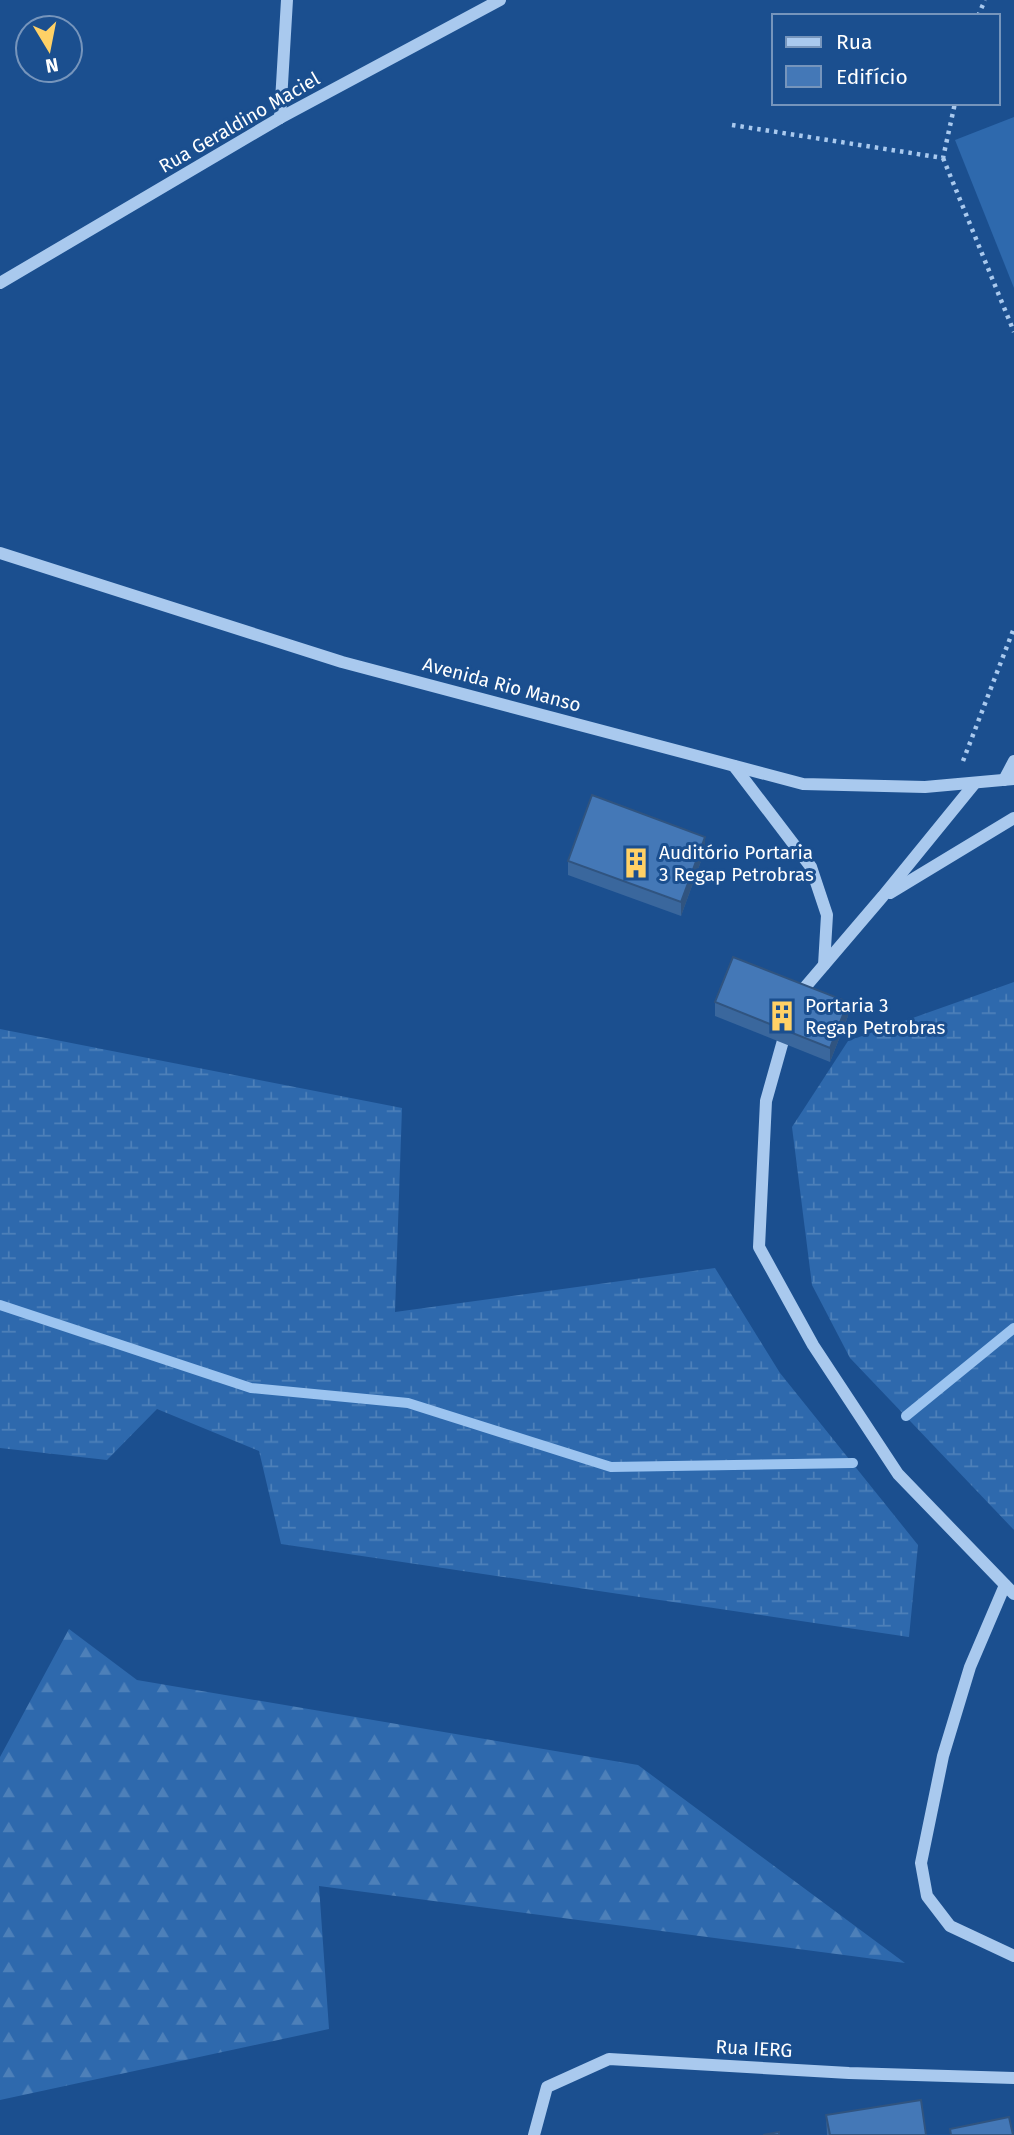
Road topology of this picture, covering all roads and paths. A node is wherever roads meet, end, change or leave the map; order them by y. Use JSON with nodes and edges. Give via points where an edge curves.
{"nodes":[{"id":1,"x":287,"y":0,"type":"edge"},
{"id":2,"x":500,"y":0,"type":"edge"},
{"id":3,"x":955,"y":105,"type":"edge"},
{"id":4,"x":280,"y":118,"type":"junction"},
{"id":5,"x":732,"y":125,"type":"dead end"},
{"id":6,"x":943,"y":158,"type":"junction"},
{"id":7,"x":0,"y":283,"type":"edge"},
{"id":8,"x":1014,"y":332,"type":"edge"},
{"id":9,"x":0,"y":553,"type":"edge"},
{"id":10,"x":1014,"y":628,"type":"edge"},
{"id":11,"x":1014,"y":761,"type":"edge"},
{"id":12,"x":734,"y":766,"type":"junction"},
{"id":13,"x":1009,"y":780,"type":"edge"},
{"id":14,"x":975,"y":783,"type":"junction"},
{"id":15,"x":954,"y":785,"type":"junction"},
{"id":16,"x":1014,"y":818,"type":"edge"},
{"id":17,"x":883,"y":896,"type":"junction"},
{"id":18,"x":824,"y":965,"type":"junction"},
{"id":19,"x":1009,"y":1590,"type":"edge"},
{"id":20,"x":1014,"y":1956,"type":"edge"},
{"id":21,"x":1014,"y":2078,"type":"edge"},
{"id":22,"x":534,"y":2135,"type":"edge"}],
"edges":[{"from":1,"to":4,"type":"street"},
{"from":2,"to":4,"type":"street","name":"Rua Geraldino Maciel"},
{"from":3,"to":6,"type":"path"},
{"from":4,"to":7,"type":"street","name":"Rua Geraldino Maciel"},
{"from":5,"to":6,"type":"path"},
{"from":6,"to":8,"type":"path"},
{"from":9,"to":12,"type":"street","name":"Avenida Rio Manso","via":[[342,662]]},
{"from":10,"to":15,"type":"path"},
{"from":11,"to":13,"type":"street","name":"Avenida Rio Manso"},
{"from":12,"to":15,"type":"street","name":"Avenida Rio Manso","via":[[803,784]]},
{"from":12,"to":18,"type":"street","via":[[811,867],[827,915]]},
{"from":13,"to":14,"type":"street","name":"Avenida Rio Manso"},
{"from":14,"to":15,"type":"street","name":"Avenida Rio Manso"},
{"from":14,"to":17,"type":"street"},
{"from":16,"to":17,"type":"street"},
{"from":17,"to":18,"type":"street"},
{"from":18,"to":19,"type":"street","via":[[795,999],[766,1101],[759,1247],[813,1345],[898,1474]]},
{"from":19,"to":20,"type":"street","via":[[970,1667],[943,1756],[921,1863],[927,1896],[950,1926]]},
{"from":21,"to":22,"type":"street","name":"Rua IERG","via":[[609,2059],[547,2087]]}]}
